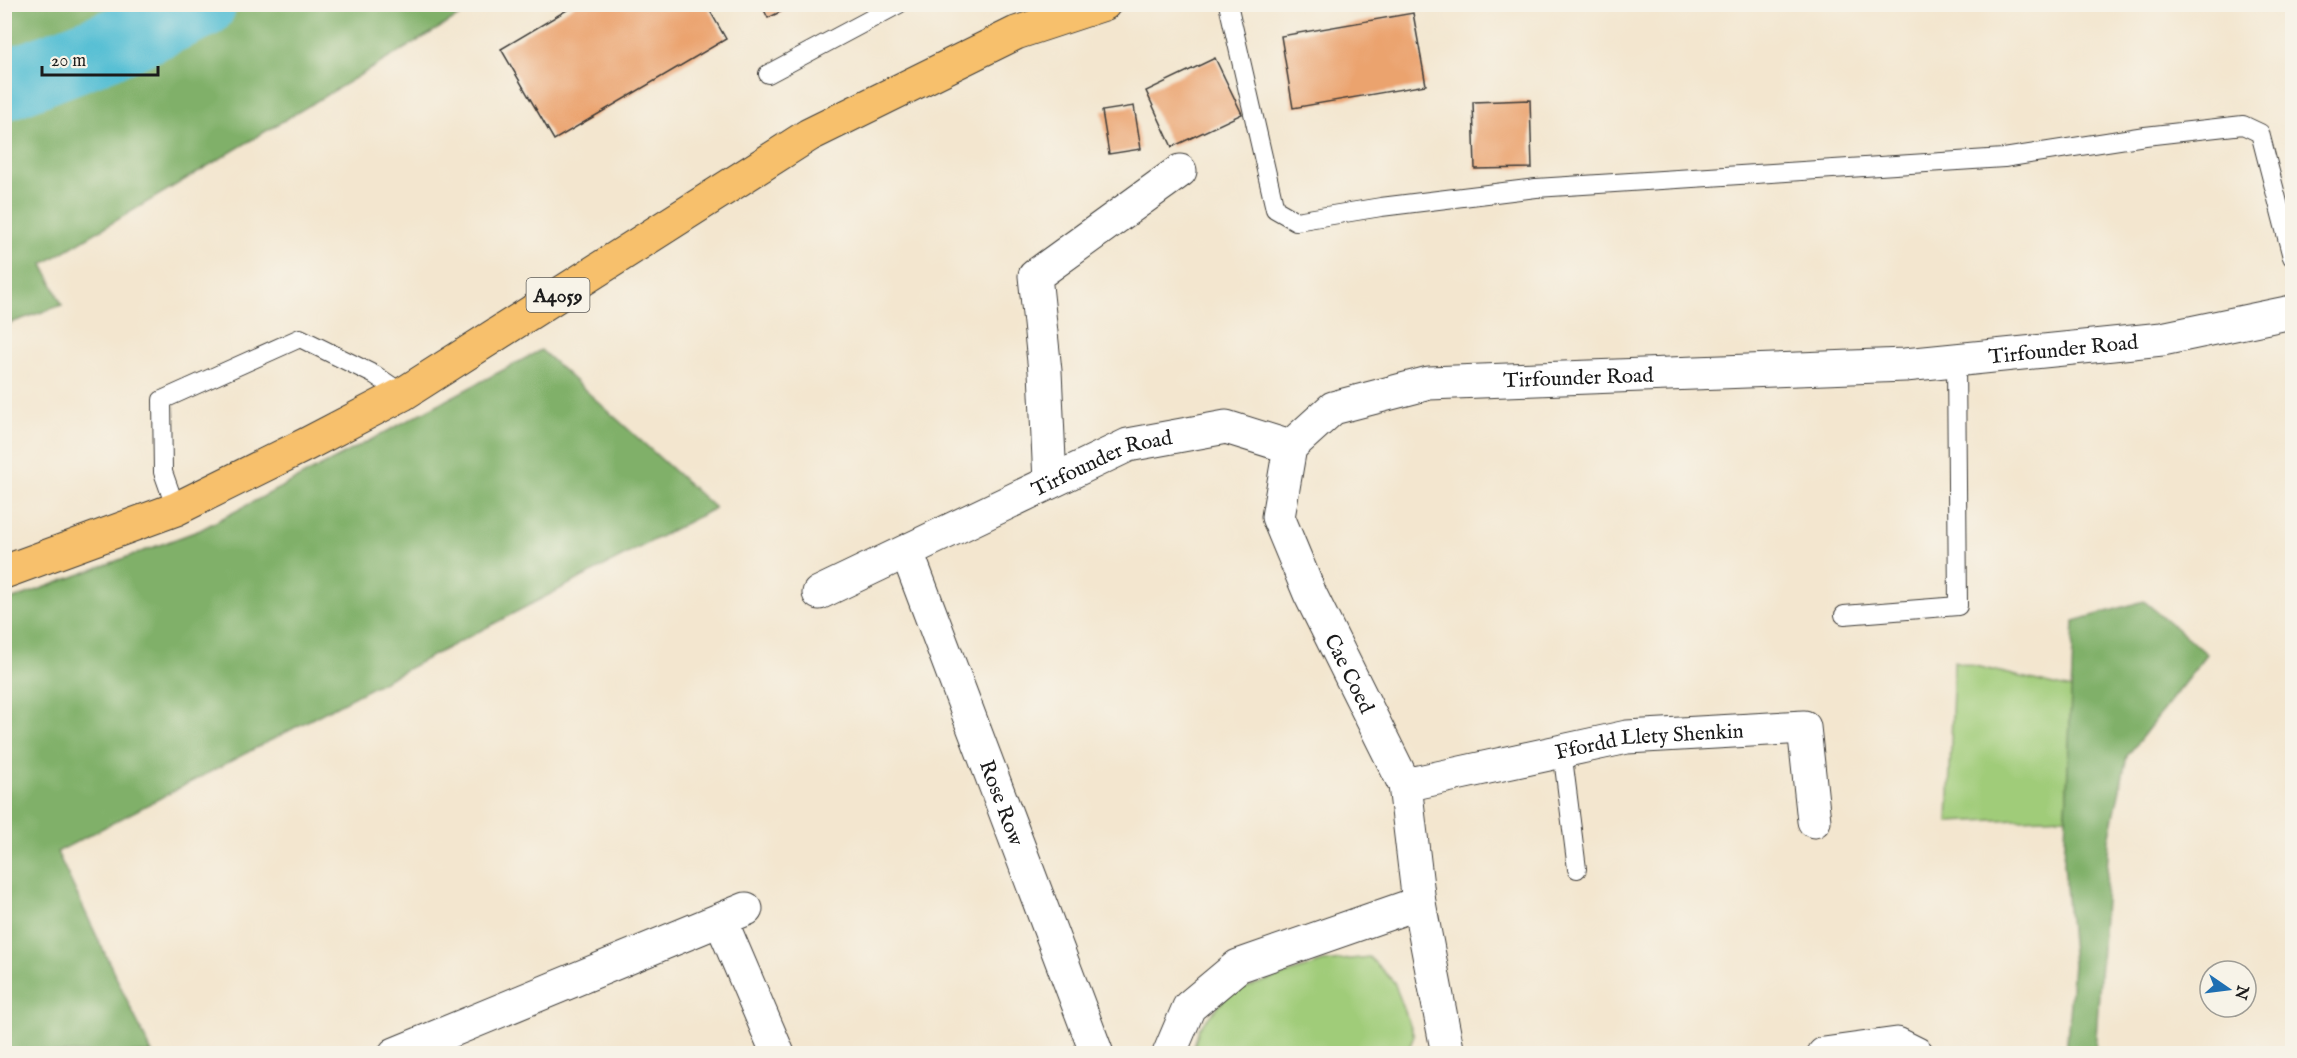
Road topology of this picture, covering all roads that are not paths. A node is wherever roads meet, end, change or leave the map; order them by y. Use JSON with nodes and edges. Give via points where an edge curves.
{"nodes":[{"id":1,"x":899,"y":4,"type":"edge"},
{"id":2,"x":1104,"y":4,"type":"edge"},
{"id":3,"x":1228,"y":4,"type":"edge"},
{"id":4,"x":768,"y":74,"type":"dead end"},
{"id":5,"x":1180,"y":171,"type":"dead end"},
{"id":6,"x":2292,"y":257,"type":"edge"},
{"id":7,"x":2292,"y":312,"type":"edge"},
{"id":8,"x":1956,"y":360,"type":"junction"},
{"id":9,"x":403,"y":394,"type":"junction"},
{"id":10,"x":1290,"y":447,"type":"junction"},
{"id":11,"x":1050,"y":482,"type":"junction"},
{"id":12,"x":176,"y":509,"type":"junction"},
{"id":13,"x":907,"y":552,"type":"junction"},
{"id":14,"x":4,"y":572,"type":"edge"},
{"id":15,"x":819,"y":593,"type":"dead end"},
{"id":16,"x":1844,"y":615,"type":"dead end"},
{"id":17,"x":1562,"y":750,"type":"junction"},
{"id":18,"x":1405,"y":785,"type":"junction"},
{"id":19,"x":1814,"y":821,"type":"dead end"},
{"id":20,"x":1577,"y":869,"type":"dead end"},
{"id":21,"x":1419,"y":903,"type":"junction"},
{"id":22,"x":395,"y":1053,"type":"edge"},
{"id":23,"x":778,"y":1053,"type":"edge"},
{"id":24,"x":1097,"y":1053,"type":"edge"},
{"id":25,"x":1169,"y":1053,"type":"edge"},
{"id":26,"x":1448,"y":1053,"type":"edge"},
{"id":27,"x":1824,"y":1053,"type":"edge"},
{"id":28,"x":1917,"y":1053,"type":"edge"}],
"edges":[{"from":1,"to":4,"type":"lane"},
{"from":2,"to":9,"type":"main road","number":"A4059","via":[[1016,33],[809,135]]},
{"from":3,"to":6,"type":"lane","via":[[1275,209],[1296,220],[1536,188],[2004,158],[2243,125],[2260,133]]},
{"from":5,"to":11,"type":"street","via":[[1035,276],[1045,371]]},
{"from":7,"to":8,"type":"street","name":"Tirfounder Road","via":[[2162,339]]},
{"from":8,"to":10,"type":"street","name":"Tirfounder Road","via":[[1429,383],[1333,408]]},
{"from":8,"to":16,"type":"lane","via":[[1958,606]]},
{"from":9,"to":12,"type":"main road","number":"A4059"},
{"from":9,"to":12,"type":"lane","via":[[375,375],[300,338],[162,400],[163,471]]},
{"from":10,"to":11,"type":"street","name":"Tirfounder Road","via":[[1226,427],[1128,445]]},
{"from":10,"to":18,"type":"street","name":"Cae Coed","via":[[1278,516],[1310,594]]},
{"from":11,"to":13,"type":"street","name":"Tirfounder Road"},
{"from":12,"to":14,"type":"main road","number":"A4059"},
{"from":13,"to":15,"type":"street","name":"Tirfounder Road"},
{"from":13,"to":24,"type":"street","name":"Rose Row"},
{"from":17,"to":18,"type":"street","name":"Ffordd Llety Shenkin"},
{"from":17,"to":19,"type":"street","name":"Ffordd Llety Shenkin","via":[[1627,736],[1804,727]]},
{"from":17,"to":20,"type":"lane"},
{"from":18,"to":21,"type":"street","name":"Cae Coed"},
{"from":21,"to":25,"type":"street","via":[[1238,966],[1189,1007]]},
{"from":21,"to":26,"type":"street","name":"Cae Coed"},
{"from":22,"to":23,"type":"street","via":[[734,915]]},
{"from":27,"to":28,"type":"street","via":[[1896,1044]]}]}
